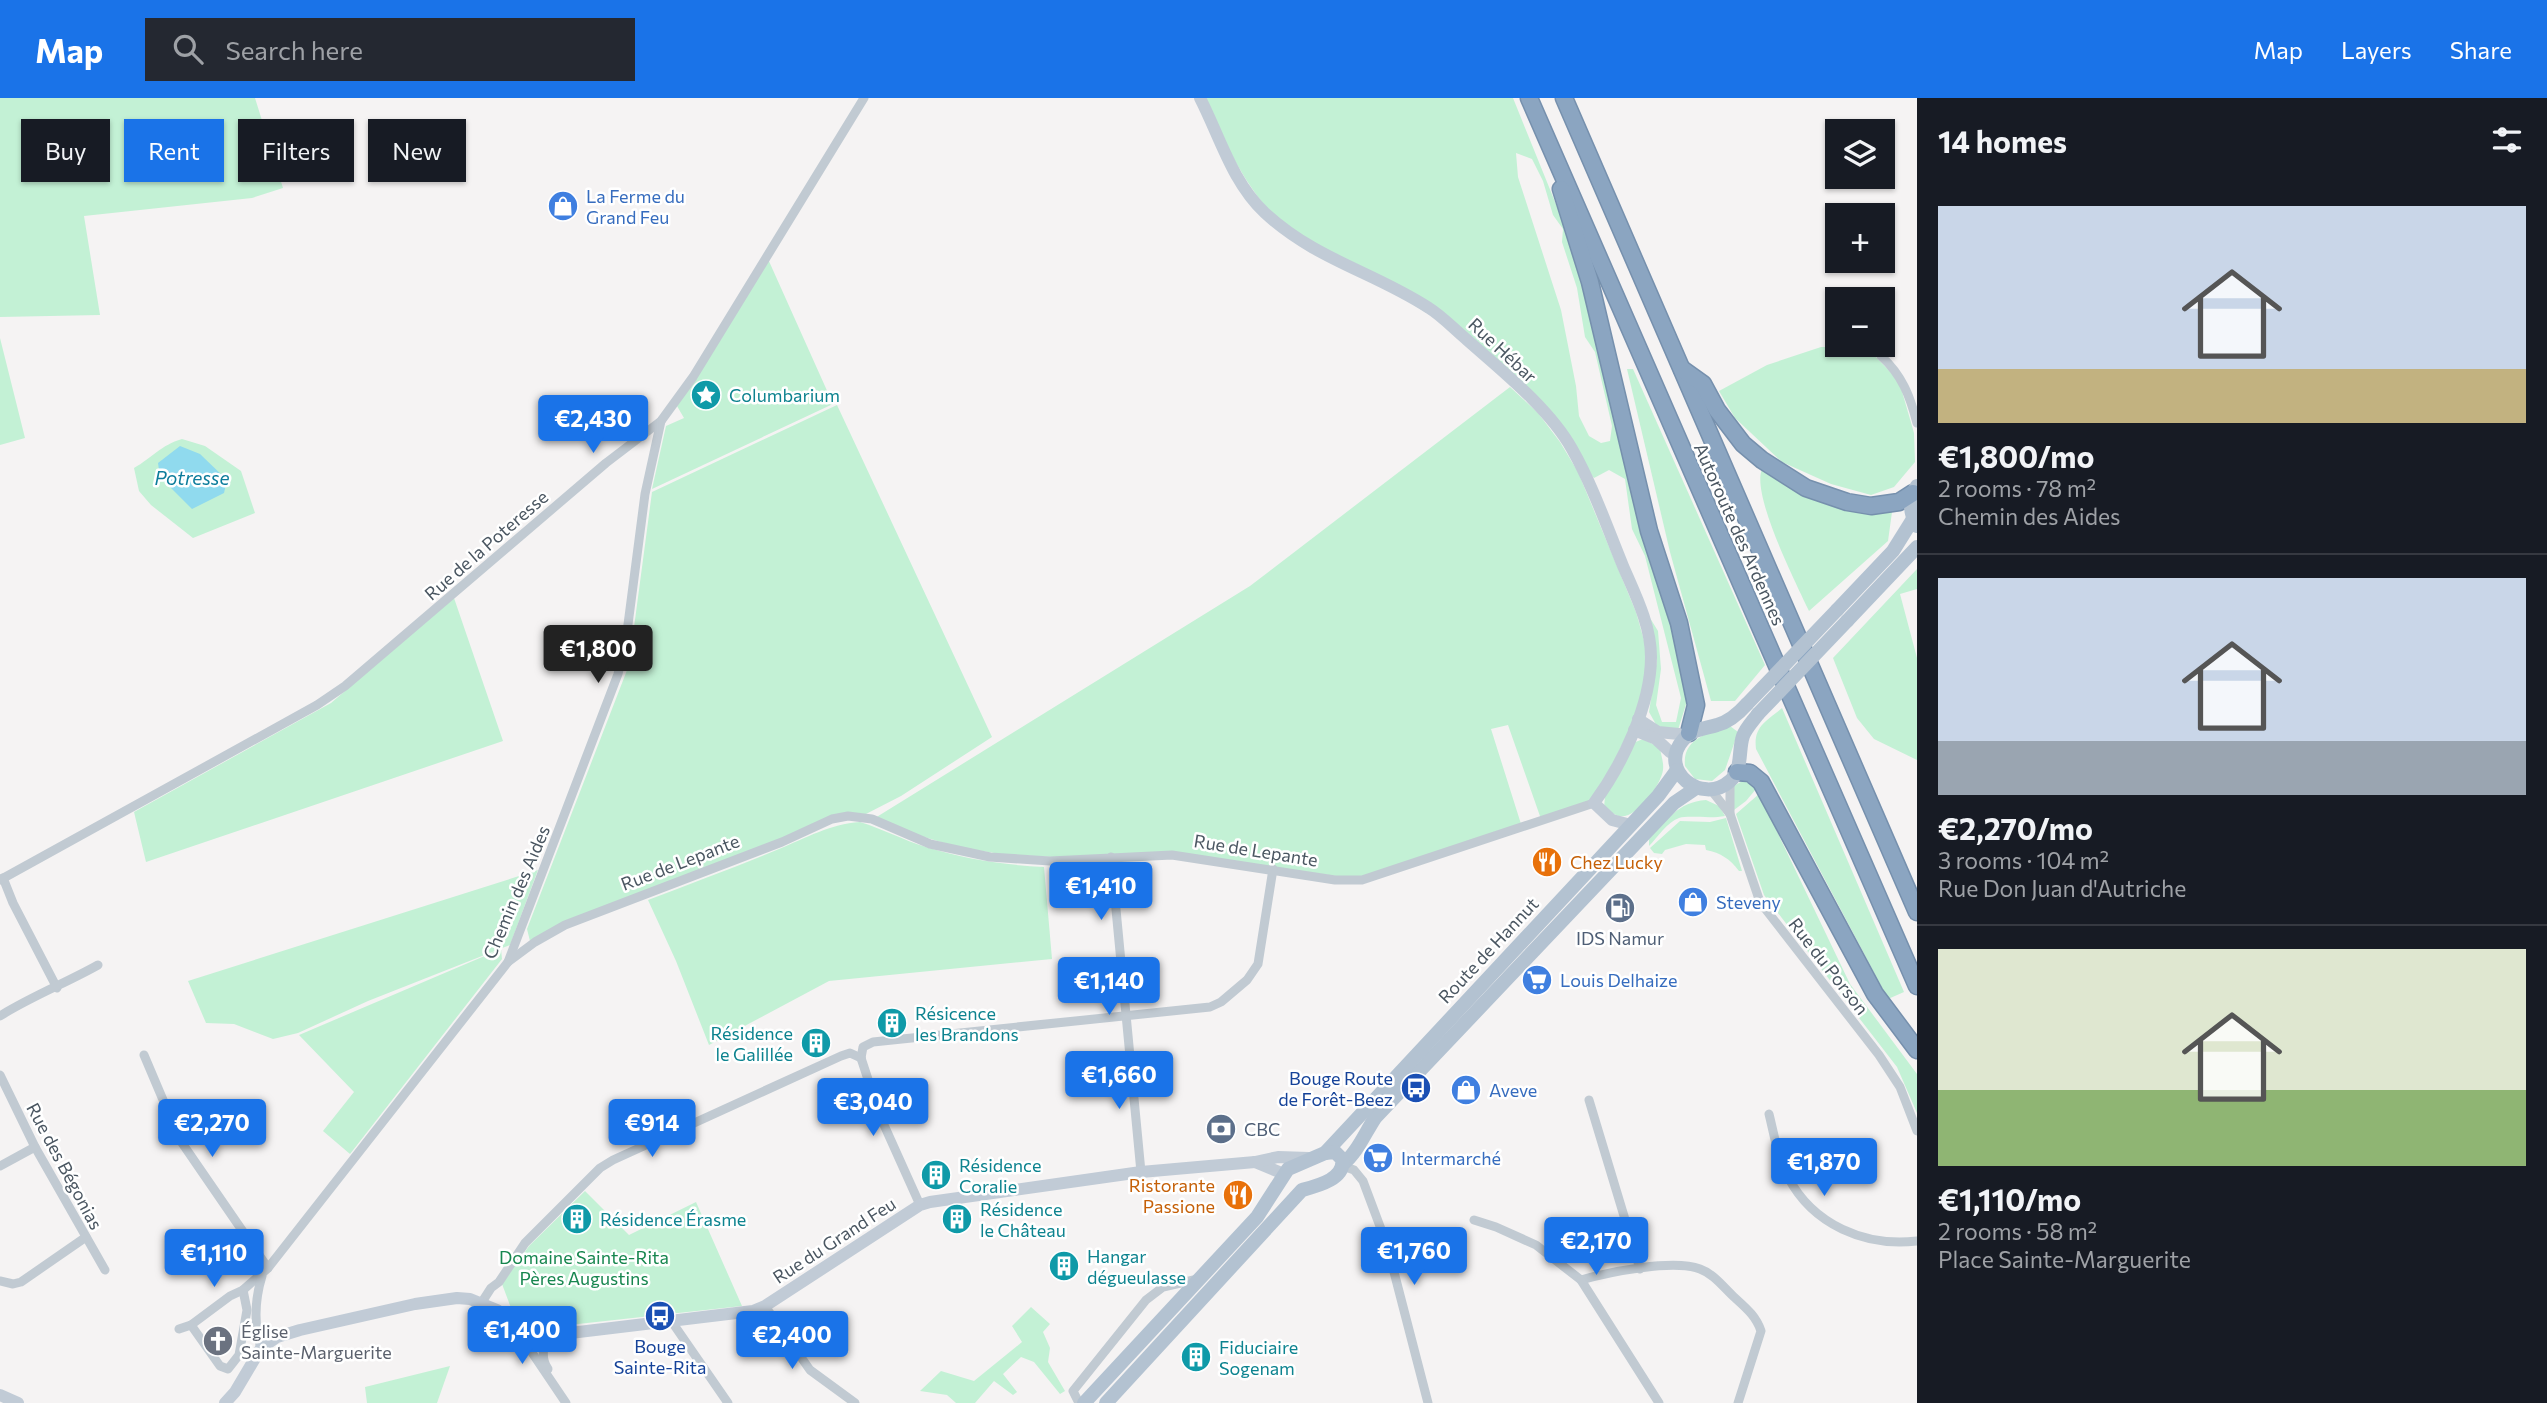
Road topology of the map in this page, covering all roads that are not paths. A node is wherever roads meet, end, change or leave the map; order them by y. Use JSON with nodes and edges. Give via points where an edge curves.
{"nodes":[{"id":1,"x":864,"y":98,"type":"edge"},
{"id":2,"x":1200,"y":98,"type":"edge"},
{"id":3,"x":1529,"y":98,"type":"edge"},
{"id":4,"x":1564,"y":98,"type":"edge"},
{"id":5,"x":1560,"y":169,"type":"junction"},
{"id":6,"x":1882,"y":357,"type":"edge"},
{"id":7,"x":1681,"y":369,"type":"junction"},
{"id":8,"x":661,"y":421,"type":"junction"},
{"id":9,"x":1917,"y":423,"type":"edge"},
{"id":10,"x":1915,"y":489,"type":"edge"},
{"id":11,"x":1915,"y":522,"type":"edge"},
{"id":12,"x":1917,"y":547,"type":"edge"},
{"id":13,"x":1842,"y":615,"type":"junction"},
{"id":14,"x":1753,"y":709,"type":"junction"},
{"id":15,"x":1636,"y":724,"type":"junction"},
{"id":16,"x":1684,"y":734,"type":"junction"},
{"id":17,"x":1670,"y":752,"type":"junction"},
{"id":18,"x":1677,"y":770,"type":"junction"},
{"id":19,"x":1734,"y":777,"type":"junction"},
{"id":20,"x":1666,"y":786,"type":"junction"},
{"id":21,"x":1696,"y":788,"type":"junction"},
{"id":22,"x":1711,"y":790,"type":"junction"},
{"id":23,"x":1594,"y":803,"type":"junction"},
{"id":24,"x":1730,"y":814,"type":"junction"},
{"id":25,"x":1631,"y":825,"type":"junction"},
{"id":26,"x":1111,"y":857,"type":"junction"},
{"id":27,"x":1273,"y":869,"type":"junction"},
{"id":28,"x":2,"y":879,"type":"edge"},
{"id":29,"x":1917,"y":912,"type":"edge"},
{"id":30,"x":508,"y":962,"type":"junction"},
{"id":31,"x":98,"y":965,"type":"dead end"},
{"id":32,"x":1917,"y":986,"type":"edge"},
{"id":33,"x":57,"y":988,"type":"junction"},
{"id":34,"x":0,"y":1016,"type":"edge"},
{"id":35,"x":1124,"y":1016,"type":"junction"},
{"id":36,"x":1917,"y":1050,"type":"edge"},
{"id":37,"x":144,"y":1055,"type":"dead end"},
{"id":38,"x":860,"y":1058,"type":"junction"},
{"id":39,"x":0,"y":1075,"type":"edge"},
{"id":40,"x":1589,"y":1100,"type":"dead end"},
{"id":41,"x":1769,"y":1114,"type":"dead end"},
{"id":42,"x":1917,"y":1130,"type":"edge"},
{"id":43,"x":35,"y":1147,"type":"junction"},
{"id":44,"x":1300,"y":1163,"type":"junction"},
{"id":45,"x":1343,"y":1165,"type":"junction"},
{"id":46,"x":0,"y":1166,"type":"edge"},
{"id":47,"x":1141,"y":1172,"type":"junction"},
{"id":48,"x":1331,"y":1177,"type":"junction"},
{"id":49,"x":1303,"y":1189,"type":"junction"},
{"id":50,"x":920,"y":1205,"type":"junction"},
{"id":51,"x":1474,"y":1220,"type":"dead end"},
{"id":52,"x":86,"y":1237,"type":"junction"},
{"id":53,"x":1917,"y":1241,"type":"edge"},
{"id":54,"x":1640,"y":1269,"type":"junction"},
{"id":55,"x":105,"y":1270,"type":"dead end"},
{"id":56,"x":265,"y":1271,"type":"junction"},
{"id":57,"x":1200,"y":1279,"type":"junction"},
{"id":58,"x":1581,"y":1280,"type":"junction"},
{"id":59,"x":0,"y":1281,"type":"edge"},
{"id":60,"x":243,"y":1290,"type":"junction"},
{"id":61,"x":482,"y":1302,"type":"junction"},
{"id":62,"x":765,"y":1307,"type":"junction"},
{"id":63,"x":509,"y":1319,"type":"junction"},
{"id":64,"x":672,"y":1322,"type":"junction"},
{"id":65,"x":191,"y":1325,"type":"junction"},
{"id":66,"x":179,"y":1329,"type":"dead end"},
{"id":67,"x":547,"y":1334,"type":"junction"},
{"id":68,"x":261,"y":1348,"type":"junction"},
{"id":69,"x":0,"y":1395,"type":"edge"},
{"id":70,"x":564,"y":1399,"type":"edge"},
{"id":71,"x":18,"y":1403,"type":"edge"},
{"id":72,"x":225,"y":1403,"type":"edge"},
{"id":73,"x":729,"y":1403,"type":"edge"},
{"id":74,"x":855,"y":1403,"type":"edge"},
{"id":75,"x":1081,"y":1403,"type":"edge"},
{"id":76,"x":1106,"y":1403,"type":"edge"},
{"id":77,"x":1428,"y":1403,"type":"edge"},
{"id":78,"x":1660,"y":1403,"type":"edge"},
{"id":79,"x":1738,"y":1403,"type":"edge"}],
"edges":[{"from":1,"to":8,"type":"street","name":"Rue de la Poteresse","via":[[693,377]]},
{"from":2,"to":15,"type":"street","name":"Rue Hébar","via":[[1230,164],[1265,212],[1314,249],[1431,309],[1513,381],[1571,448],[1603,516],[1649,640],[1647,694]]},
{"from":3,"to":5,"type":"highway","name":"Autoroute des Ardennes"},
{"from":4,"to":7,"type":"highway","name":"Autoroute des Ardennes"},
{"from":5,"to":16,"type":"highway","via":[[1561,194],[1590,282],[1649,531],[1679,623],[1688,672],[1689,711]]},
{"from":5,"to":32,"type":"highway","name":"Autoroute des Ardennes"},
{"from":6,"to":9,"type":"street","via":[[1903,381]]},
{"from":7,"to":10,"type":"highway","via":[[1703,384],[1743,444],[1806,488],[1871,506],[1899,502]]},
{"from":7,"to":29,"type":"highway","name":"Autoroute des Ardennes"},
{"from":8,"to":28,"type":"street","name":"Rue de la Poteresse","via":[[345,686]]},
{"from":8,"to":30,"type":"street","name":"Chemin des Aides","via":[[645,494],[618,674]]},
{"from":10,"to":11,"type":"main road","via":[[1911,510]]},
{"from":11,"to":13,"type":"main road"},
{"from":12,"to":13,"type":"main road"},
{"from":13,"to":14,"type":"main road","bridge":true},
{"from":14,"to":16,"type":"main road"},
{"from":14,"to":19,"type":"main road"},
{"from":15,"to":16,"type":"street"},
{"from":15,"to":17,"type":"street"},
{"from":15,"to":23,"type":"street"},
{"from":16,"to":17,"type":"main road"},
{"from":16,"to":18,"type":"main road","name":"Route de Hannut","via":[[1675,760]]},
{"from":17,"to":20,"type":"main road"},
{"from":18,"to":20,"type":"main road","name":"Route de Hannut"},
{"from":18,"to":21,"type":"main road"},
{"from":19,"to":22,"type":"main road"},
{"from":19,"to":24,"type":"street","name":"Rue du Porson"},
{"from":19,"to":36,"type":"highway","via":[[1750,773],[1761,782],[1875,994]]},
{"from":20,"to":25,"type":"main road","name":"Route de Hannut"},
{"from":21,"to":22,"type":"main road"},
{"from":21,"to":45,"type":"main road","name":"Route de Hannut","via":[[1674,803],[1375,1118]]},
{"from":22,"to":24,"type":"street","name":"Rue du Porson"},
{"from":23,"to":25,"type":"street","via":[[1612,820]]},
{"from":23,"to":27,"type":"street","name":"Rue de Lepante","via":[[1362,880]]},
{"from":24,"to":42,"type":"street","name":"Rue du Porson","via":[[1760,902],[1879,1055],[1900,1087]]},
{"from":25,"to":44,"type":"main road","name":"Route de Hannut"},
{"from":26,"to":27,"type":"street","name":"Rue de Lepante","via":[[1172,855]]},
{"from":26,"to":30,"type":"street","name":"Rue de Lepante","via":[[989,858],[848,816],[565,925]]},
{"from":26,"to":35,"type":"street"},
{"from":27,"to":35,"type":"street","via":[[1258,964],[1247,980],[1210,1007]]},
{"from":28,"to":33,"type":"street"},
{"from":30,"to":56,"type":"street","name":"Chemin des Aides"},
{"from":31,"to":33,"type":"street"},
{"from":33,"to":34,"type":"street"},
{"from":35,"to":38,"type":"street","via":[[873,1042],[863,1047]]},
{"from":35,"to":47,"type":"street"},
{"from":37,"to":56,"type":"street","via":[[180,1140]]},
{"from":38,"to":50,"type":"street"},
{"from":38,"to":61,"type":"street","via":[[850,1053],[841,1056],[600,1168],[525,1243]]},
{"from":39,"to":43,"type":"street","name":"Rue des Bégonias"},
{"from":40,"to":54,"type":"street"},
{"from":41,"to":53,"type":"street","via":[[1786,1175],[1828,1222],[1870,1240]]},
{"from":43,"to":46,"type":"street"},
{"from":43,"to":52,"type":"street","name":"Rue des Bégonias"},
{"from":44,"to":45,"type":"main road","via":[[1335,1152]]},
{"from":44,"to":47,"type":"street","name":"Rue du Grand Feu","via":[[1255,1162]]},
{"from":44,"to":48,"type":"main road","via":[[1318,1161],[1319,1170]]},
{"from":44,"to":49,"type":"main road","via":[[1285,1185],[1292,1191]]},
{"from":44,"to":57,"type":"main road","name":"Route de Hannut"},
{"from":45,"to":48,"type":"main road","name":"Route de Hannut","via":[[1339,1174]]},
{"from":45,"to":77,"type":"street","via":[[1363,1181],[1387,1245]]},
{"from":47,"to":50,"type":"street","name":"Rue du Grand Feu"},
{"from":48,"to":49,"type":"main road","name":"Route de Hannut","via":[[1313,1189]]},
{"from":49,"to":76,"type":"main road","name":"Route de Hannut"},
{"from":50,"to":62,"type":"street","name":"Rue du Grand Feu"},
{"from":51,"to":58,"type":"street","via":[[1536,1245]]},
{"from":52,"to":55,"type":"street","name":"Rue des Bégonias"},
{"from":52,"to":59,"type":"street","via":[[21,1282]]},
{"from":54,"to":58,"type":"street","via":[[1610,1271]]},
{"from":54,"to":79,"type":"street","via":[[1700,1269],[1757,1320],[1761,1331]]},
{"from":56,"to":60,"type":"street"},
{"from":56,"to":68,"type":"street","name":"Chemin des Aides","via":[[258,1287],[256,1330]]},
{"from":57,"to":75,"type":"main road","name":"Route de Hannut"},
{"from":57,"to":75,"type":"street","name":"Route de Hannut","via":[[1163,1287],[1146,1300],[1073,1391]]},
{"from":58,"to":78,"type":"street"},
{"from":60,"to":65,"type":"street"},
{"from":60,"to":65,"type":"street","via":[[247,1310],[239,1355],[228,1369],[220,1366]]},
{"from":61,"to":63,"type":"street","name":"Rue du Grand Feu"},
{"from":61,"to":68,"type":"street","name":"Rue du Grand Feu","via":[[457,1298],[415,1304],[300,1330]]},
{"from":62,"to":64,"type":"street","name":"Rue du Grand Feu"},
{"from":62,"to":74,"type":"street","via":[[810,1370]]},
{"from":63,"to":67,"type":"street","name":"Rue du Grand Feu"},
{"from":63,"to":70,"type":"street"},
{"from":64,"to":67,"type":"street","name":"Rue du Grand Feu"},
{"from":64,"to":73,"type":"street"},
{"from":65,"to":66,"type":"street"},
{"from":67,"to":70,"type":"street","via":[[544,1364],[561,1385]]},
{"from":68,"to":72,"type":"street"},
{"from":69,"to":71,"type":"street"}]}
